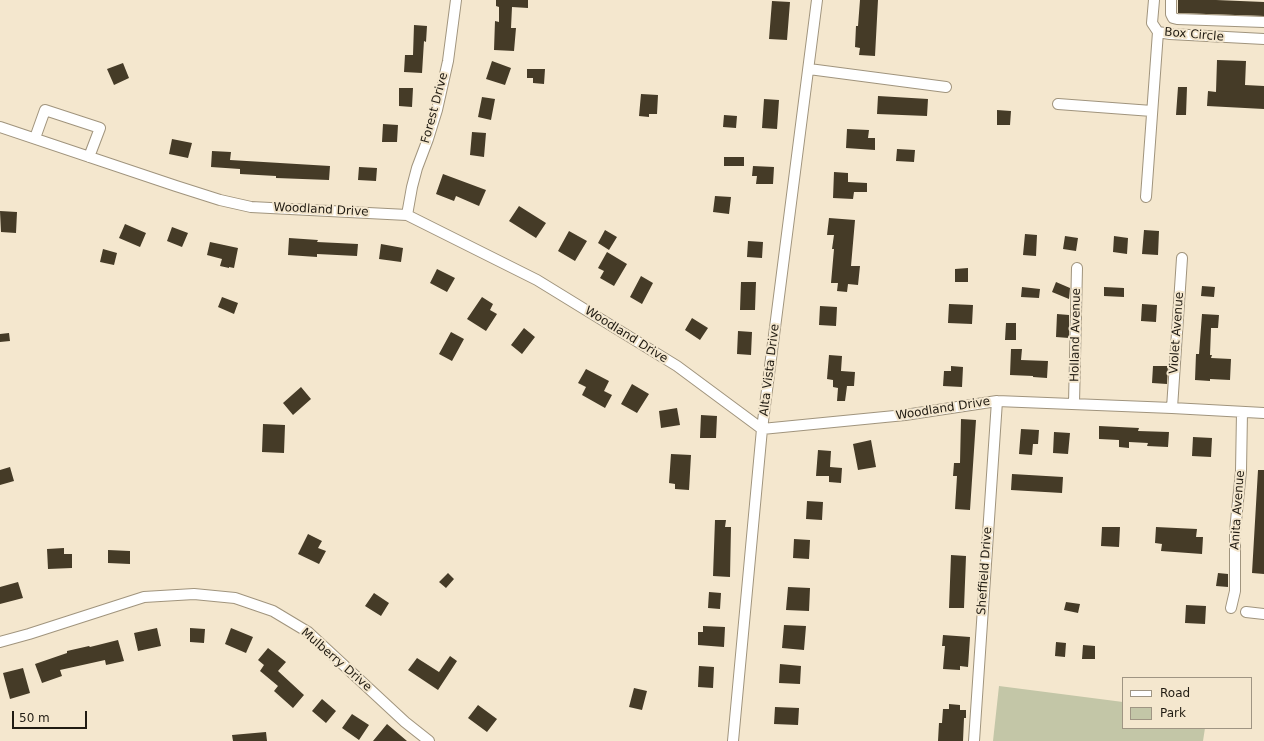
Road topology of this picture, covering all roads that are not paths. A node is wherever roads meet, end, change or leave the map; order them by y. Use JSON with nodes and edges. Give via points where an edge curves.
{"nodes":[{"id":1,"x":456,"y":0,"type":"edge"},
{"id":2,"x":818,"y":0,"type":"edge"},
{"id":3,"x":1154,"y":0,"type":"edge"},
{"id":4,"x":1171,"y":0,"type":"edge"},
{"id":5,"x":1264,"y":22,"type":"edge"},
{"id":6,"x":1158,"y":32,"type":"junction"},
{"id":7,"x":1264,"y":39,"type":"edge"},
{"id":8,"x":809,"y":69,"type":"junction"},
{"id":9,"x":946,"y":87,"type":"dead end"},
{"id":10,"x":1058,"y":104,"type":"dead end"},
{"id":11,"x":1152,"y":111,"type":"junction"},
{"id":12,"x":0,"y":127,"type":"edge"},
{"id":13,"x":35,"y":138,"type":"junction"},
{"id":14,"x":89,"y":157,"type":"junction"},
{"id":15,"x":1146,"y":197,"type":"dead end"},
{"id":16,"x":408,"y":215,"type":"junction"},
{"id":17,"x":1182,"y":258,"type":"dead end"},
{"id":18,"x":1077,"y":268,"type":"dead end"},
{"id":19,"x":996,"y":401,"type":"junction"},
{"id":20,"x":1074,"y":403,"type":"junction"},
{"id":21,"x":1172,"y":408,"type":"junction"},
{"id":22,"x":1242,"y":412,"type":"junction"},
{"id":23,"x":1264,"y":413,"type":"edge"},
{"id":24,"x":762,"y":429,"type":"junction"},
{"id":25,"x":1231,"y":608,"type":"dead end"},
{"id":26,"x":1246,"y":612,"type":"dead end"},
{"id":27,"x":1264,"y":614,"type":"edge"},
{"id":28,"x":0,"y":642,"type":"edge"},
{"id":29,"x":429,"y":741,"type":"edge"},
{"id":30,"x":733,"y":741,"type":"edge"},
{"id":31,"x":974,"y":741,"type":"edge"}],
"edges":[{"from":1,"to":16,"type":"street","name":"Forest Drive","via":[[448,61],[437,110],[416,168]]},
{"from":2,"to":8,"type":"street","name":"Alta Vista Drive"},
{"from":3,"to":6,"type":"street","name":"Box Circle","via":[[1152,23]]},
{"from":4,"to":5,"type":"street","via":[[1171,14],[1177,19]]},
{"from":6,"to":7,"type":"street","name":"Box Circle"},
{"from":6,"to":11,"type":"street"},
{"from":8,"to":9,"type":"street"},
{"from":8,"to":24,"type":"street","name":"Alta Vista Drive"},
{"from":10,"to":11,"type":"street"},
{"from":11,"to":15,"type":"street"},
{"from":12,"to":13,"type":"street","name":"Woodland Drive"},
{"from":13,"to":14,"type":"street","name":"Woodland Drive"},
{"from":13,"to":14,"type":"street","via":[[45,110],[100,128]]},
{"from":14,"to":16,"type":"street","name":"Woodland Drive","via":[[220,200],[251,207]]},
{"from":16,"to":24,"type":"street","name":"Woodland Drive","via":[[537,280],[677,366]]},
{"from":17,"to":21,"type":"street","name":"Violet Avenue"},
{"from":18,"to":20,"type":"street","name":"Holland Avenue"},
{"from":19,"to":20,"type":"street","name":"Woodland Drive"},
{"from":19,"to":24,"type":"street","name":"Woodland Drive","via":[[905,415]]},
{"from":19,"to":31,"type":"street","name":"Sheffield Drive"},
{"from":20,"to":21,"type":"street","name":"Woodland Drive"},
{"from":21,"to":22,"type":"street","name":"Woodland Drive"},
{"from":22,"to":23,"type":"street","name":"Woodland Drive"},
{"from":22,"to":25,"type":"street","name":"Anita Avenue","via":[[1241,471]]},
{"from":24,"to":30,"type":"street","name":"Alta Vista Drive"},
{"from":26,"to":27,"type":"street"},
{"from":28,"to":29,"type":"street","name":"Mulberry Drive","via":[[144,597],[194,594],[235,598],[273,611],[308,632]]}]}
